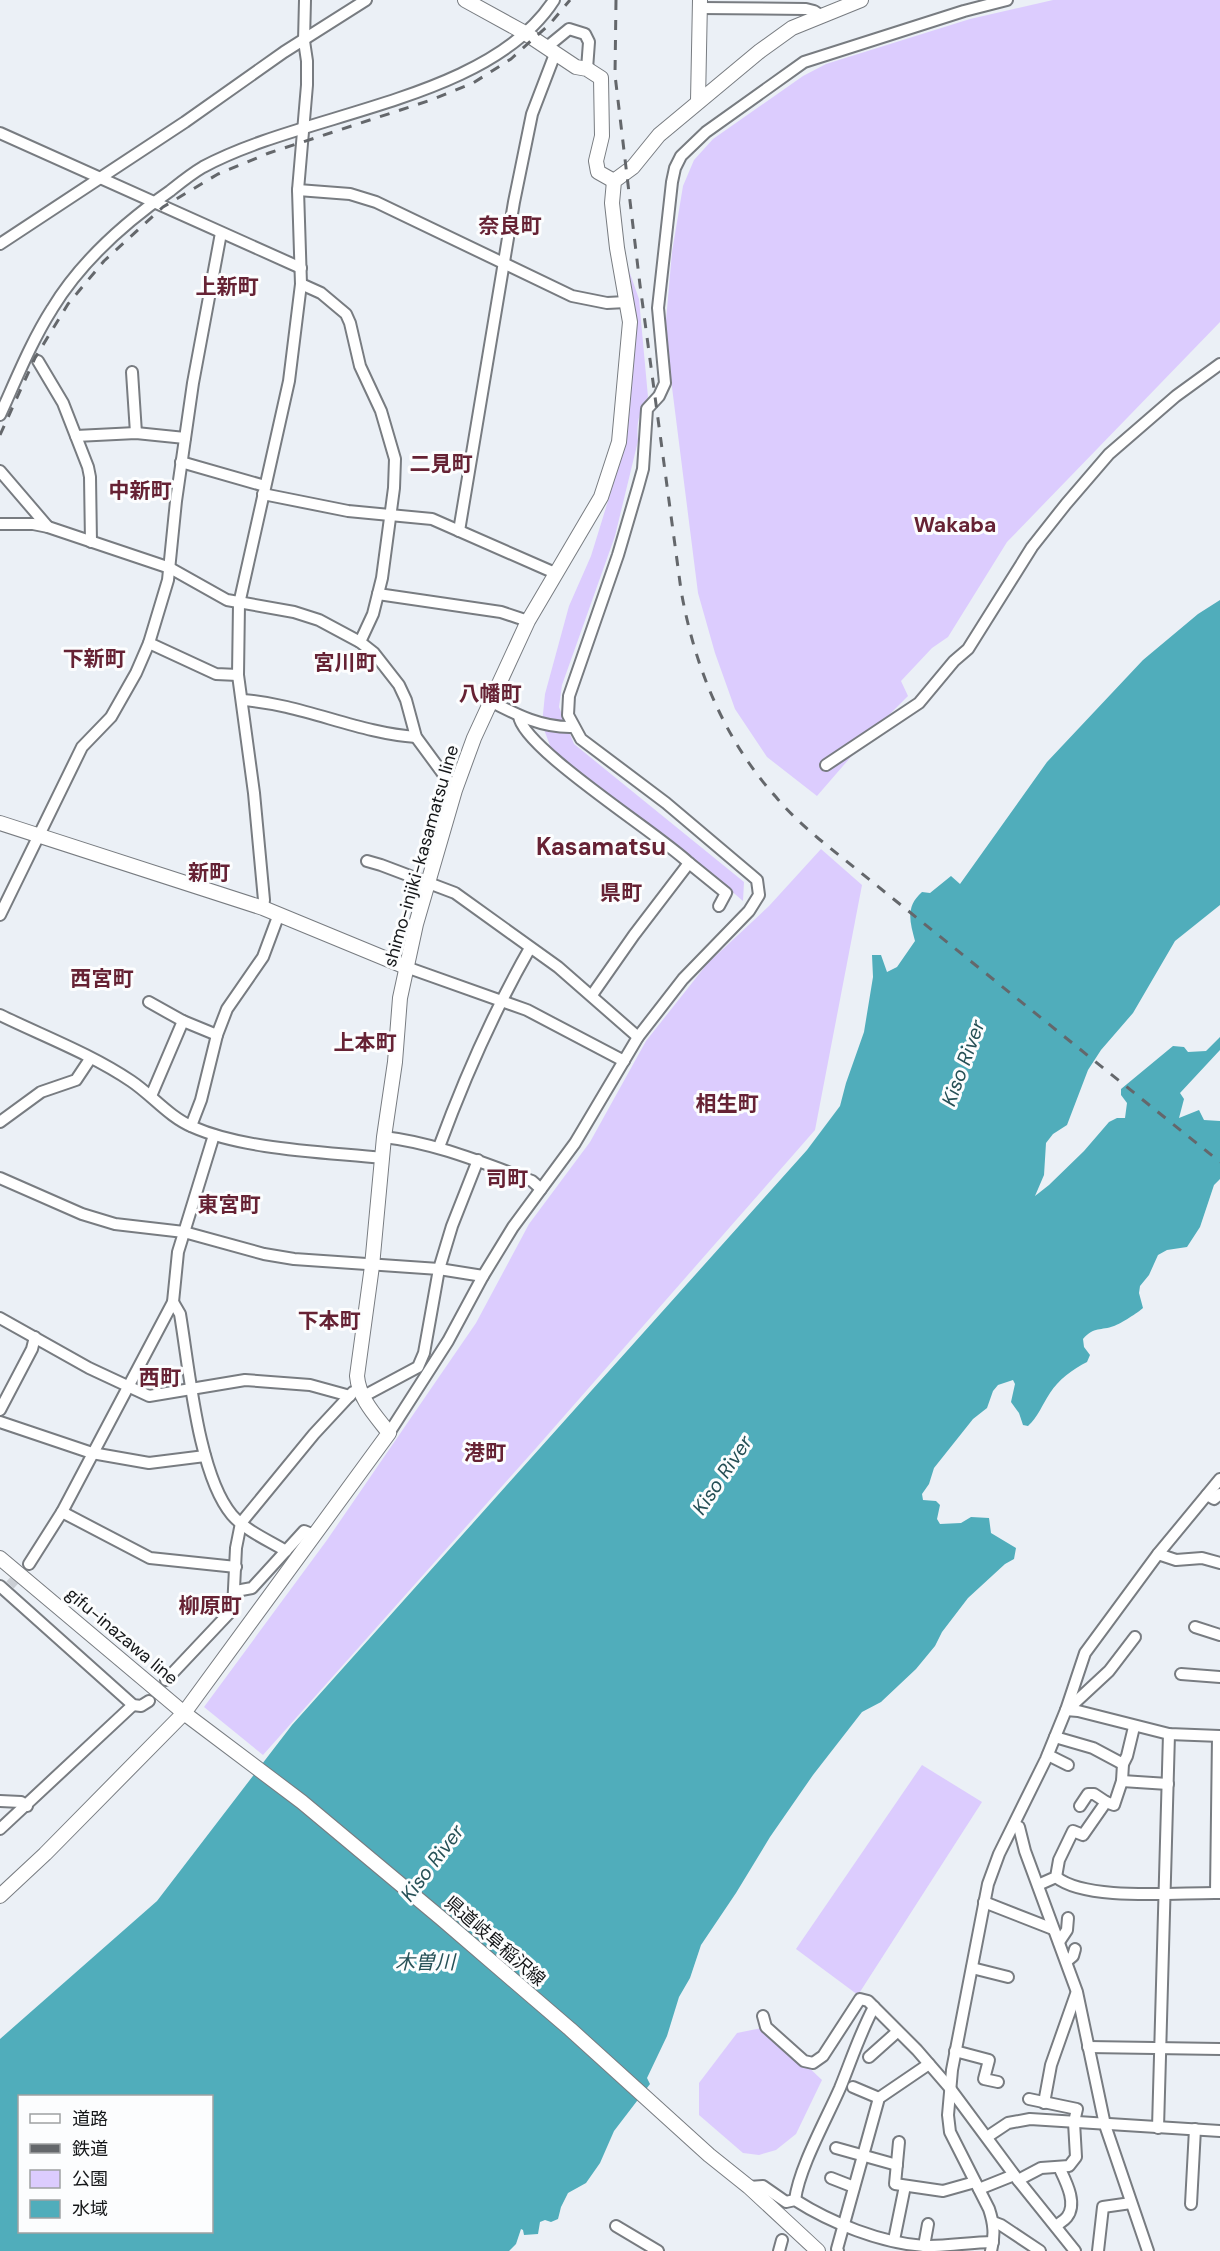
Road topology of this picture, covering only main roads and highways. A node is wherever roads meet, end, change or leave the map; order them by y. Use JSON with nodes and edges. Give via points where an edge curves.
{"nodes":[{"id":1,"x":465,"y":0,"type":"edge"},
{"id":2,"x":854,"y":1,"type":"edge"},
{"id":3,"x":700,"y":4,"type":"edge"},
{"id":4,"x":698,"y":101,"type":"junction"},
{"id":5,"x":614,"y":181,"type":"junction"},
{"id":6,"x":0,"y":823,"type":"edge"},
{"id":7,"x":406,"y":967,"type":"junction"},
{"id":8,"x":0,"y":1558,"type":"edge"},
{"id":9,"x":184,"y":1713,"type":"junction"},
{"id":10,"x":220,"y":1742,"type":"joint"},
{"id":11,"x":45,"y":1854,"type":"junction"},
{"id":12,"x":0,"y":1882,"type":"edge"},
{"id":13,"x":0,"y":1896,"type":"edge"},
{"id":14,"x":818,"y":2251,"type":"edge"}],
"edges":[{"from":1,"to":5,"type":"main road","via":[[601,78],[602,136],[596,161],[598,172]]},
{"from":2,"to":4,"type":"main road","via":[[792,28]]},
{"from":3,"to":4,"type":"main road"},
{"from":4,"to":5,"type":"main road"},
{"from":5,"to":7,"type":"main road","name":"shimo-injiki-kasamatsu line","via":[[612,203],[630,322],[619,442],[600,497],[528,621],[474,738],[455,790]]},
{"from":6,"to":7,"type":"main road","via":[[263,908]]},
{"from":7,"to":9,"type":"main road","name":"shimo-injiki-kasamatsu line","via":[[357,1376],[357,1394],[389,1433]]},
{"from":8,"to":9,"type":"main road","name":"gifu-inazawa line"},
{"from":9,"to":10,"type":"main road","name":"gifu-inazawa line"},
{"from":9,"to":11,"type":"main road"},
{"from":10,"to":14,"type":"main road","name":"県道岐阜稲沢線","via":[[302,1802],[442,1919]]},
{"from":11,"to":12,"type":"main road"},
{"from":11,"to":13,"type":"main road"}]}
